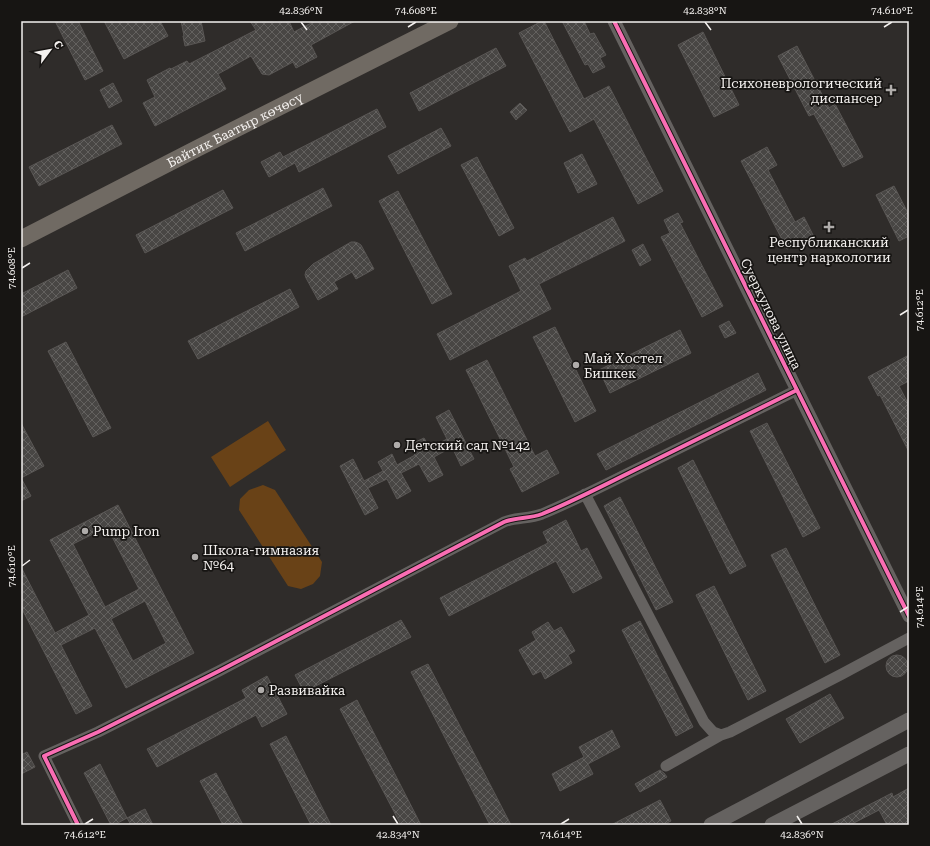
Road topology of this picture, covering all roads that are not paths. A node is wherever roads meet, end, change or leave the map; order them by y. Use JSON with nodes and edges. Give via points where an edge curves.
{"nodes":[{"id":1,"x":450,"y":21,"type":"edge"},
{"id":2,"x":614,"y":21,"type":"edge"},
{"id":3,"x":21,"y":239,"type":"edge"},
{"id":4,"x":797,"y":390,"type":"junction"},
{"id":5,"x":585,"y":494,"type":"junction"},
{"id":6,"x":909,"y":616,"type":"edge"},
{"id":7,"x":909,"y":638,"type":"edge"},
{"id":8,"x":909,"y":720,"type":"edge"},
{"id":9,"x":722,"y":735,"type":"junction"},
{"id":10,"x":909,"y":754,"type":"edge"},
{"id":11,"x":666,"y":766,"type":"dead end"},
{"id":12,"x":78,"y":825,"type":"edge"},
{"id":13,"x":711,"y":825,"type":"edge"},
{"id":14,"x":772,"y":825,"type":"edge"}],
"edges":[{"from":1,"to":3,"type":"main road","name":"Байтик Баатыр көчөсү"},
{"from":2,"to":4,"type":"street","name":"Суеркулова улица"},
{"from":4,"to":5,"type":"street"},
{"from":4,"to":6,"type":"street","name":"Суеркулова улица"},
{"from":5,"to":9,"type":"street","via":[[704,722],[713,732]]},
{"from":5,"to":12,"type":"street","via":[[538,515],[504,522],[219,671],[98,732],[44,756]]},
{"from":7,"to":9,"type":"street"},
{"from":8,"to":13,"type":"main road"},
{"from":9,"to":11,"type":"street"},
{"from":10,"to":14,"type":"main road"}]}
